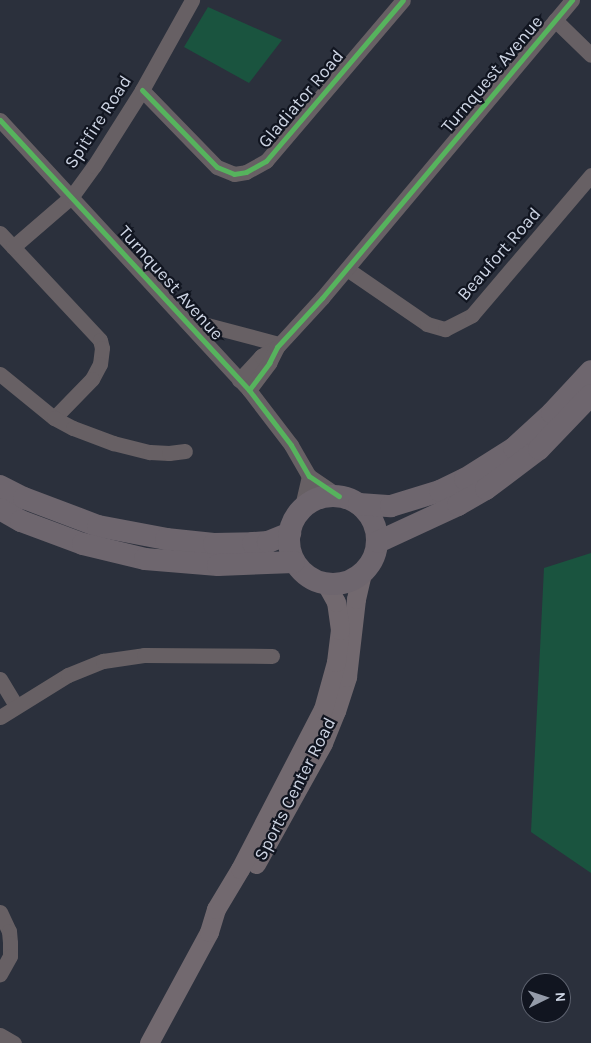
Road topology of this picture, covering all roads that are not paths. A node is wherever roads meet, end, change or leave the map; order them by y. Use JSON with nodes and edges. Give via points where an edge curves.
{"nodes":[{"id":1,"x":192,"y":0,"type":"edge"},
{"id":2,"x":403,"y":0,"type":"edge"},
{"id":3,"x":572,"y":0,"type":"edge"},
{"id":4,"x":555,"y":20,"type":"junction"},
{"id":5,"x":591,"y":55,"type":"edge"},
{"id":6,"x":142,"y":90,"type":"junction"},
{"id":7,"x":0,"y":120,"type":"edge"},
{"id":8,"x":591,"y":175,"type":"edge"},
{"id":9,"x":72,"y":196,"type":"junction"},
{"id":10,"x":0,"y":233,"type":"edge"},
{"id":11,"x":13,"y":247,"type":"junction"},
{"id":12,"x":347,"y":268,"type":"junction"},
{"id":13,"x":207,"y":324,"type":"dead end"},
{"id":14,"x":278,"y":346,"type":"junction"},
{"id":15,"x":591,"y":371,"type":"edge"},
{"id":16,"x":0,"y":374,"type":"edge"},
{"id":17,"x":244,"y":385,"type":"junction"},
{"id":18,"x":591,"y":395,"type":"edge"},
{"id":19,"x":54,"y":418,"type":"junction"},
{"id":20,"x":185,"y":451,"type":"dead end"},
{"id":21,"x":309,"y":476,"type":"junction"},
{"id":22,"x":0,"y":486,"type":"edge"},
{"id":23,"x":349,"y":500,"type":"junction"},
{"id":24,"x":0,"y":510,"type":"edge"},
{"id":25,"x":294,"y":524,"type":"junction"},
{"id":26,"x":378,"y":542,"type":"junction"},
{"id":27,"x":294,"y":562,"type":"junction"},
{"id":28,"x":362,"y":574,"type":"junction"},
{"id":29,"x":326,"y":584,"type":"junction"},
{"id":30,"x":272,"y":656,"type":"dead end"},
{"id":31,"x":0,"y":679,"type":"edge"},
{"id":32,"x":16,"y":706,"type":"junction"},
{"id":33,"x":0,"y":717,"type":"edge"},
{"id":34,"x":0,"y":912,"type":"edge"},
{"id":35,"x":209,"y":932,"type":"junction"},
{"id":36,"x":0,"y":974,"type":"edge"},
{"id":37,"x":0,"y":1035,"type":"edge"},
{"id":38,"x":14,"y":1043,"type":"edge"},
{"id":39,"x":149,"y":1043,"type":"edge"}],
"edges":[{"from":1,"to":6,"type":"street","name":"Spitfire Road"},
{"from":2,"to":6,"type":"street","name":"Gladiator Road","via":[[266,161],[246,172],[234,174],[217,168]]},
{"from":3,"to":4,"type":"street","name":"Turnquest Avenue"},
{"from":4,"to":5,"type":"street"},
{"from":4,"to":12,"type":"street","name":"Turnquest Avenue"},
{"from":6,"to":9,"type":"street","name":"Spitfire Road"},
{"from":7,"to":9,"type":"street","name":"Turnquest Avenue"},
{"from":8,"to":12,"type":"street","name":"Beaufort Road","via":[[472,314],[445,329],[427,324]]},
{"from":9,"to":11,"type":"street","name":"Spitfire Road"},
{"from":9,"to":17,"type":"street","name":"Turnquest Avenue"},
{"from":10,"to":11,"type":"street"},
{"from":11,"to":19,"type":"street","via":[[100,340],[102,348],[100,364],[92,379]]},
{"from":12,"to":14,"type":"street","name":"Turnquest Avenue"},
{"from":13,"to":14,"type":"street"},
{"from":14,"to":17,"type":"street","name":"Turnquest Avenue","via":[[261,356]]},
{"from":15,"to":23,"type":"highway","via":[[514,448],[465,479],[440,491],[391,506]]},
{"from":16,"to":19,"type":"street"},
{"from":17,"to":21,"type":"street","name":"Turnquest Avenue","via":[[290,445]]},
{"from":18,"to":26,"type":"highway","via":[[540,449],[486,489]]},
{"from":19,"to":20,"type":"street","via":[[122,446],[159,453]]},
{"from":21,"to":23,"type":"street"},
{"from":21,"to":25,"type":"street"},
{"from":22,"to":25,"type":"highway","via":[[98,526],[166,539],[214,544],[268,542]]},
{"from":23,"to":25,"type":"highway","via":[[316,499]]},
{"from":23,"to":26,"type":"highway","via":[[374,522]]},
{"from":24,"to":27,"type":"highway","via":[[83,544],[145,560],[218,565]]},
{"from":25,"to":27,"type":"highway","via":[[290,547]]},
{"from":26,"to":28,"type":"highway","via":[[372,561]]},
{"from":27,"to":29,"type":"highway","via":[[309,577]]},
{"from":28,"to":29,"type":"highway","via":[[345,583]]},
{"from":28,"to":35,"type":"main road","name":"Sports Center Road","via":[[347,677],[322,742],[248,878],[225,916]]},
{"from":29,"to":35,"type":"main road","name":"Sports Center Road","via":[[336,602],[340,630],[336,662],[323,709],[216,909]]},
{"from":30,"to":32,"type":"street","via":[[123,657],[84,666]]},
{"from":31,"to":32,"type":"street"},
{"from":32,"to":33,"type":"street"},
{"from":34,"to":36,"type":"street","via":[[8,931],[10,956]]},
{"from":35,"to":39,"type":"main road","name":"Sports Center Road"},
{"from":37,"to":38,"type":"street"}]}
